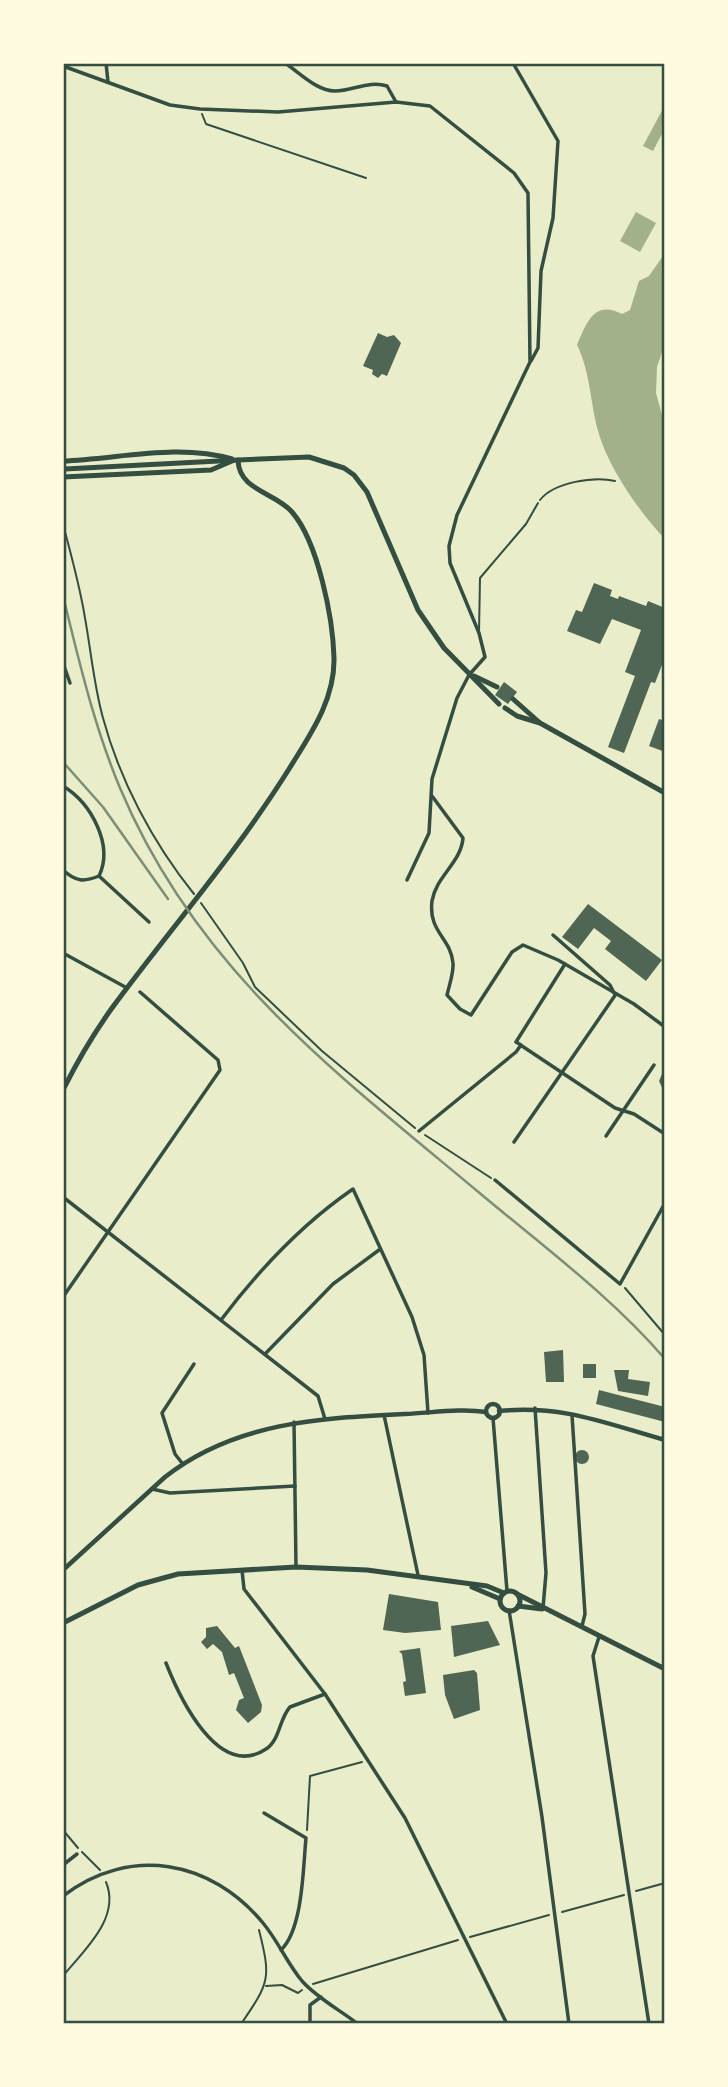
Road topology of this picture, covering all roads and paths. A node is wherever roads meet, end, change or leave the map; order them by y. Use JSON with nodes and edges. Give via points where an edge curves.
{"nodes":[{"id":1,"x":106,"y":63,"type":"edge"},
{"id":2,"x":285,"y":63,"type":"edge"},
{"id":3,"x":513,"y":63,"type":"edge"},
{"id":4,"x":63,"y":66,"type":"edge"},
{"id":5,"x":108,"y":82,"type":"junction"},
{"id":6,"x":396,"y":102,"type":"junction"},
{"id":7,"x":200,"y":110,"type":"junction"},
{"id":8,"x":366,"y":178,"type":"dead end"},
{"id":9,"x":530,"y":362,"type":"junction"},
{"id":10,"x":237,"y":460,"type":"junction"},
{"id":11,"x":63,"y":461,"type":"edge"},
{"id":12,"x":65,"y":469,"type":"dead end"},
{"id":13,"x":63,"y":477,"type":"edge"},
{"id":14,"x":615,"y":481,"type":"dead end"},
{"id":15,"x":538,"y":503,"type":"joint"},
{"id":16,"x":63,"y":524,"type":"edge"},
{"id":17,"x":479,"y":633,"type":"junction"},
{"id":18,"x":63,"y":663,"type":"edge"},
{"id":19,"x":472,"y":675,"type":"junction"},
{"id":20,"x":70,"y":683,"type":"dead end"},
{"id":21,"x":497,"y":687,"type":"dead end"},
{"id":22,"x":513,"y":699,"type":"dead end"},
{"id":23,"x":540,"y":723,"type":"junction"},
{"id":24,"x":63,"y":786,"type":"edge"},
{"id":25,"x":665,"y":793,"type":"edge"},
{"id":26,"x":431,"y":794,"type":"junction"},
{"id":27,"x":63,"y":870,"type":"edge"},
{"id":28,"x":99,"y":876,"type":"junction"},
{"id":29,"x":407,"y":880,"type":"dead end"},
{"id":30,"x":194,"y":893,"type":"dead end"},
{"id":31,"x":203,"y":906,"type":"dead end"},
{"id":32,"x":149,"y":922,"type":"dead end"},
{"id":33,"x":553,"y":934,"type":"dead end"},
{"id":34,"x":63,"y":953,"type":"edge"},
{"id":35,"x":565,"y":964,"type":"junction"},
{"id":36,"x":127,"y":988,"type":"junction"},
{"id":37,"x":140,"y":992,"type":"dead end"},
{"id":38,"x":615,"y":994,"type":"junction"},
{"id":39,"x":665,"y":1027,"type":"edge"},
{"id":40,"x":521,"y":1045,"type":"junction"},
{"id":41,"x":654,"y":1065,"type":"dead end"},
{"id":42,"x":563,"y":1072,"type":"junction"},
{"id":43,"x":63,"y":1090,"type":"edge"},
{"id":44,"x":623,"y":1111,"type":"junction"},
{"id":45,"x":419,"y":1130,"type":"junction"},
{"id":46,"x":665,"y":1135,"type":"edge"},
{"id":47,"x":606,"y":1136,"type":"dead end"},
{"id":48,"x":514,"y":1142,"type":"dead end"},
{"id":49,"x":495,"y":1180,"type":"joint"},
{"id":50,"x":63,"y":1197,"type":"edge"},
{"id":51,"x":665,"y":1203,"type":"edge"},
{"id":52,"x":107,"y":1231,"type":"junction"},
{"id":53,"x":379,"y":1249,"type":"junction"},
{"id":54,"x":620,"y":1284,"type":"junction"},
{"id":55,"x":63,"y":1297,"type":"edge"},
{"id":56,"x":221,"y":1320,"type":"junction"},
{"id":57,"x":665,"y":1335,"type":"edge"},
{"id":58,"x":265,"y":1354,"type":"junction"},
{"id":59,"x":194,"y":1364,"type":"dead end"},
{"id":60,"x":535,"y":1408,"type":"junction"},
{"id":61,"x":499,"y":1411,"type":"junction"},
{"id":62,"x":486,"y":1412,"type":"junction"},
{"id":63,"x":428,"y":1413,"type":"junction"},
{"id":64,"x":572,"y":1413,"type":"junction"},
{"id":65,"x":384,"y":1415,"type":"junction"},
{"id":66,"x":493,"y":1418,"type":"junction"},
{"id":67,"x":325,"y":1419,"type":"junction"},
{"id":68,"x":294,"y":1422,"type":"junction"},
{"id":69,"x":665,"y":1440,"type":"edge"},
{"id":70,"x":183,"y":1464,"type":"junction"},
{"id":71,"x":295,"y":1486,"type":"junction"},
{"id":72,"x":152,"y":1489,"type":"junction"},
{"id":73,"x":296,"y":1567,"type":"junction"},
{"id":74,"x":63,"y":1570,"type":"edge"},
{"id":75,"x":242,"y":1570,"type":"junction"},
{"id":76,"x":418,"y":1575,"type":"junction"},
{"id":77,"x":469,"y":1586,"type":"junction"},
{"id":78,"x":506,"y":1592,"type":"junction"},
{"id":79,"x":517,"y":1594,"type":"junction"},
{"id":80,"x":500,"y":1599,"type":"junction"},
{"id":81,"x":518,"y":1606,"type":"junction"},
{"id":82,"x":542,"y":1609,"type":"junction"},
{"id":83,"x":509,"y":1610,"type":"junction"},
{"id":84,"x":63,"y":1623,"type":"edge"},
{"id":85,"x":581,"y":1628,"type":"junction"},
{"id":86,"x":599,"y":1637,"type":"junction"},
{"id":87,"x":166,"y":1663,"type":"dead end"},
{"id":88,"x":665,"y":1669,"type":"edge"},
{"id":89,"x":325,"y":1694,"type":"junction"},
{"id":90,"x":362,"y":1762,"type":"dead end"},
{"id":91,"x":264,"y":1813,"type":"dead end"},
{"id":92,"x":63,"y":1830,"type":"edge"},
{"id":93,"x":306,"y":1838,"type":"junction"},
{"id":94,"x":77,"y":1854,"type":"dead end"},
{"id":95,"x":63,"y":1865,"type":"edge"},
{"id":96,"x":99,"y":1868,"type":"dead end"},
{"id":97,"x":103,"y":1874,"type":"junction"},
{"id":98,"x":665,"y":1883,"type":"edge"},
{"id":99,"x":632,"y":1892,"type":"junction"},
{"id":100,"x":63,"y":1896,"type":"edge"},
{"id":101,"x":553,"y":1914,"type":"junction"},
{"id":102,"x":265,"y":1925,"type":"junction"},
{"id":103,"x":477,"y":1935,"type":"dead end"},
{"id":104,"x":455,"y":1941,"type":"dead end"},
{"id":105,"x":281,"y":1950,"type":"junction"},
{"id":106,"x":63,"y":1976,"type":"edge"},
{"id":107,"x":266,"y":1986,"type":"junction"},
{"id":108,"x":307,"y":1986,"type":"junction"},
{"id":109,"x":321,"y":1997,"type":"junction"},
{"id":110,"x":241,"y":2024,"type":"edge"},
{"id":111,"x":310,"y":2024,"type":"edge"},
{"id":112,"x":358,"y":2024,"type":"edge"},
{"id":113,"x":507,"y":2024,"type":"edge"},
{"id":114,"x":569,"y":2024,"type":"edge"},
{"id":115,"x":649,"y":2024,"type":"edge"}],
"edges":[{"from":1,"to":5,"type":"street"},
{"from":2,"to":6,"type":"street","via":[[334,91],[387,86]]},
{"from":3,"to":9,"type":"street","via":[[558,141],[554,218],[541,271],[538,348]]},
{"from":4,"to":5,"type":"street"},
{"from":5,"to":7,"type":"street","via":[[170,105]]},
{"from":6,"to":7,"type":"street","via":[[278,112]]},
{"from":6,"to":9,"type":"street","via":[[429,106],[452,120],[525,185]]},
{"from":7,"to":8,"type":"path","via":[[206,124]]},
{"from":9,"to":17,"type":"street","via":[[451,531],[450,563]]},
{"from":10,"to":11,"type":"main road","via":[[184,452]]},
{"from":10,"to":12,"type":"main road"},
{"from":10,"to":13,"type":"main road","via":[[211,470]]},
{"from":10,"to":19,"type":"main road","via":[[309,457],[344,468],[361,483],[418,610],[444,648]]},
{"from":10,"to":36,"type":"main road","via":[[244,479],[287,506],[303,527],[332,638],[329,696],[260,815]]},
{"from":14,"to":15,"type":"path","via":[[606,477],[558,486]]},
{"from":15,"to":17,"type":"lane","via":[[480,578]]},
{"from":16,"to":30,"type":"path","via":[[110,743],[152,831]]},
{"from":17,"to":19,"type":"street","via":[[485,657]]},
{"from":18,"to":20,"type":"street"},
{"from":19,"to":21,"type":"main road"},
{"from":19,"to":23,"type":"main road","via":[[502,706]]},
{"from":19,"to":26,"type":"street","via":[[457,698]]},
{"from":22,"to":23,"type":"main road"},
{"from":23,"to":25,"type":"main road"},
{"from":24,"to":28,"type":"street","via":[[84,806],[106,846]]},
{"from":26,"to":29,"type":"street","via":[[429,833]]},
{"from":26,"to":35,"type":"street","via":[[463,838],[456,860],[432,899],[434,928],[453,963],[447,995],[452,1003],[471,1015],[512,952],[523,945]]},
{"from":27,"to":28,"type":"street","via":[[72,879],[85,882]]},
{"from":28,"to":32,"type":"street"},
{"from":31,"to":45,"type":"path","via":[[255,987],[322,1052]]},
{"from":33,"to":38,"type":"street"},
{"from":34,"to":36,"type":"street"},
{"from":35,"to":38,"type":"street"},
{"from":35,"to":40,"type":"street","via":[[516,1042]]},
{"from":36,"to":43,"type":"main road"},
{"from":37,"to":52,"type":"street","via":[[218,1060],[220,1070]]},
{"from":38,"to":39,"type":"street"},
{"from":38,"to":42,"type":"street"},
{"from":40,"to":42,"type":"street"},
{"from":40,"to":45,"type":"street"},
{"from":41,"to":44,"type":"street"},
{"from":42,"to":44,"type":"street"},
{"from":42,"to":48,"type":"street"},
{"from":44,"to":46,"type":"street"},
{"from":44,"to":47,"type":"street"},
{"from":45,"to":49,"type":"path"},
{"from":49,"to":54,"type":"street"},
{"from":50,"to":52,"type":"street"},
{"from":51,"to":54,"type":"street"},
{"from":52,"to":55,"type":"street"},
{"from":52,"to":56,"type":"street"},
{"from":53,"to":56,"type":"street","via":[[352,1189],[272,1259]]},
{"from":53,"to":58,"type":"street","via":[[332,1284]]},
{"from":53,"to":63,"type":"street","via":[[412,1317],[424,1355]]},
{"from":54,"to":57,"type":"path"},
{"from":56,"to":58,"type":"street"},
{"from":58,"to":67,"type":"street","via":[[318,1396]]},
{"from":59,"to":70,"type":"street","via":[[162,1413],[175,1454]]},
{"from":60,"to":61,"type":"street"},
{"from":60,"to":64,"type":"street"},
{"from":60,"to":82,"type":"street","via":[[546,1573]]},
{"from":61,"to":62,"type":"street","via":[[493,1405]]},
{"from":61,"to":66,"type":"street"},
{"from":62,"to":63,"type":"street"},
{"from":62,"to":66,"type":"street"},
{"from":63,"to":65,"type":"street"},
{"from":64,"to":69,"type":"street"},
{"from":64,"to":85,"type":"street","via":[[586,1614]]},
{"from":65,"to":67,"type":"street"},
{"from":65,"to":76,"type":"street"},
{"from":66,"to":78,"type":"street"},
{"from":67,"to":68,"type":"street"},
{"from":68,"to":70,"type":"street","via":[[221,1443]]},
{"from":68,"to":71,"type":"street"},
{"from":70,"to":72,"type":"street"},
{"from":71,"to":72,"type":"street","via":[[170,1493]]},
{"from":71,"to":73,"type":"street"},
{"from":72,"to":74,"type":"street"},
{"from":73,"to":75,"type":"main road"},
{"from":73,"to":76,"type":"main road"},
{"from":75,"to":84,"type":"main road","via":[[178,1574],[150,1581]]},
{"from":75,"to":89,"type":"street","via":[[244,1589]]},
{"from":76,"to":77,"type":"main road"},
{"from":77,"to":78,"type":"main road"},
{"from":77,"to":80,"type":"main road"},
{"from":78,"to":79,"type":"main road"},
{"from":78,"to":80,"type":"main road"},
{"from":79,"to":81,"type":"main road"},
{"from":79,"to":82,"type":"main road"},
{"from":80,"to":83,"type":"main road"},
{"from":81,"to":82,"type":"main road"},
{"from":81,"to":83,"type":"main road"},
{"from":82,"to":85,"type":"main road"},
{"from":83,"to":101,"type":"street"},
{"from":85,"to":86,"type":"main road"},
{"from":86,"to":88,"type":"main road"},
{"from":86,"to":99,"type":"street","via":[[593,1656]]},
{"from":87,"to":89,"type":"street","via":[[180,1698],[200,1728],[213,1742],[237,1753],[265,1750],[290,1707]]},
{"from":89,"to":113,"type":"street","via":[[405,1818]]},
{"from":90,"to":93,"type":"path","via":[[310,1776]]},
{"from":91,"to":93,"type":"street"},
{"from":92,"to":96,"type":"path"},
{"from":93,"to":105,"type":"street","via":[[298,1912]]},
{"from":94,"to":95,"type":"street"},
{"from":97,"to":100,"type":"street"},
{"from":97,"to":102,"type":"street","via":[[128,1866],[160,1865],[200,1874],[228,1889]]},
{"from":97,"to":106,"type":"path","via":[[110,1890],[106,1919]]},
{"from":98,"to":99,"type":"path"},
{"from":99,"to":101,"type":"path"},
{"from":99,"to":115,"type":"street"},
{"from":101,"to":103,"type":"path"},
{"from":101,"to":114,"type":"street"},
{"from":102,"to":105,"type":"street"},
{"from":102,"to":107,"type":"path","via":[[258,1930],[268,1964]]},
{"from":104,"to":108,"type":"path"},
{"from":105,"to":108,"type":"street"},
{"from":107,"to":108,"type":"path","via":[[282,1985],[298,1993]]},
{"from":107,"to":110,"type":"path"},
{"from":108,"to":109,"type":"street"},
{"from":109,"to":111,"type":"street","via":[[310,2005]]},
{"from":109,"to":112,"type":"street"}]}
